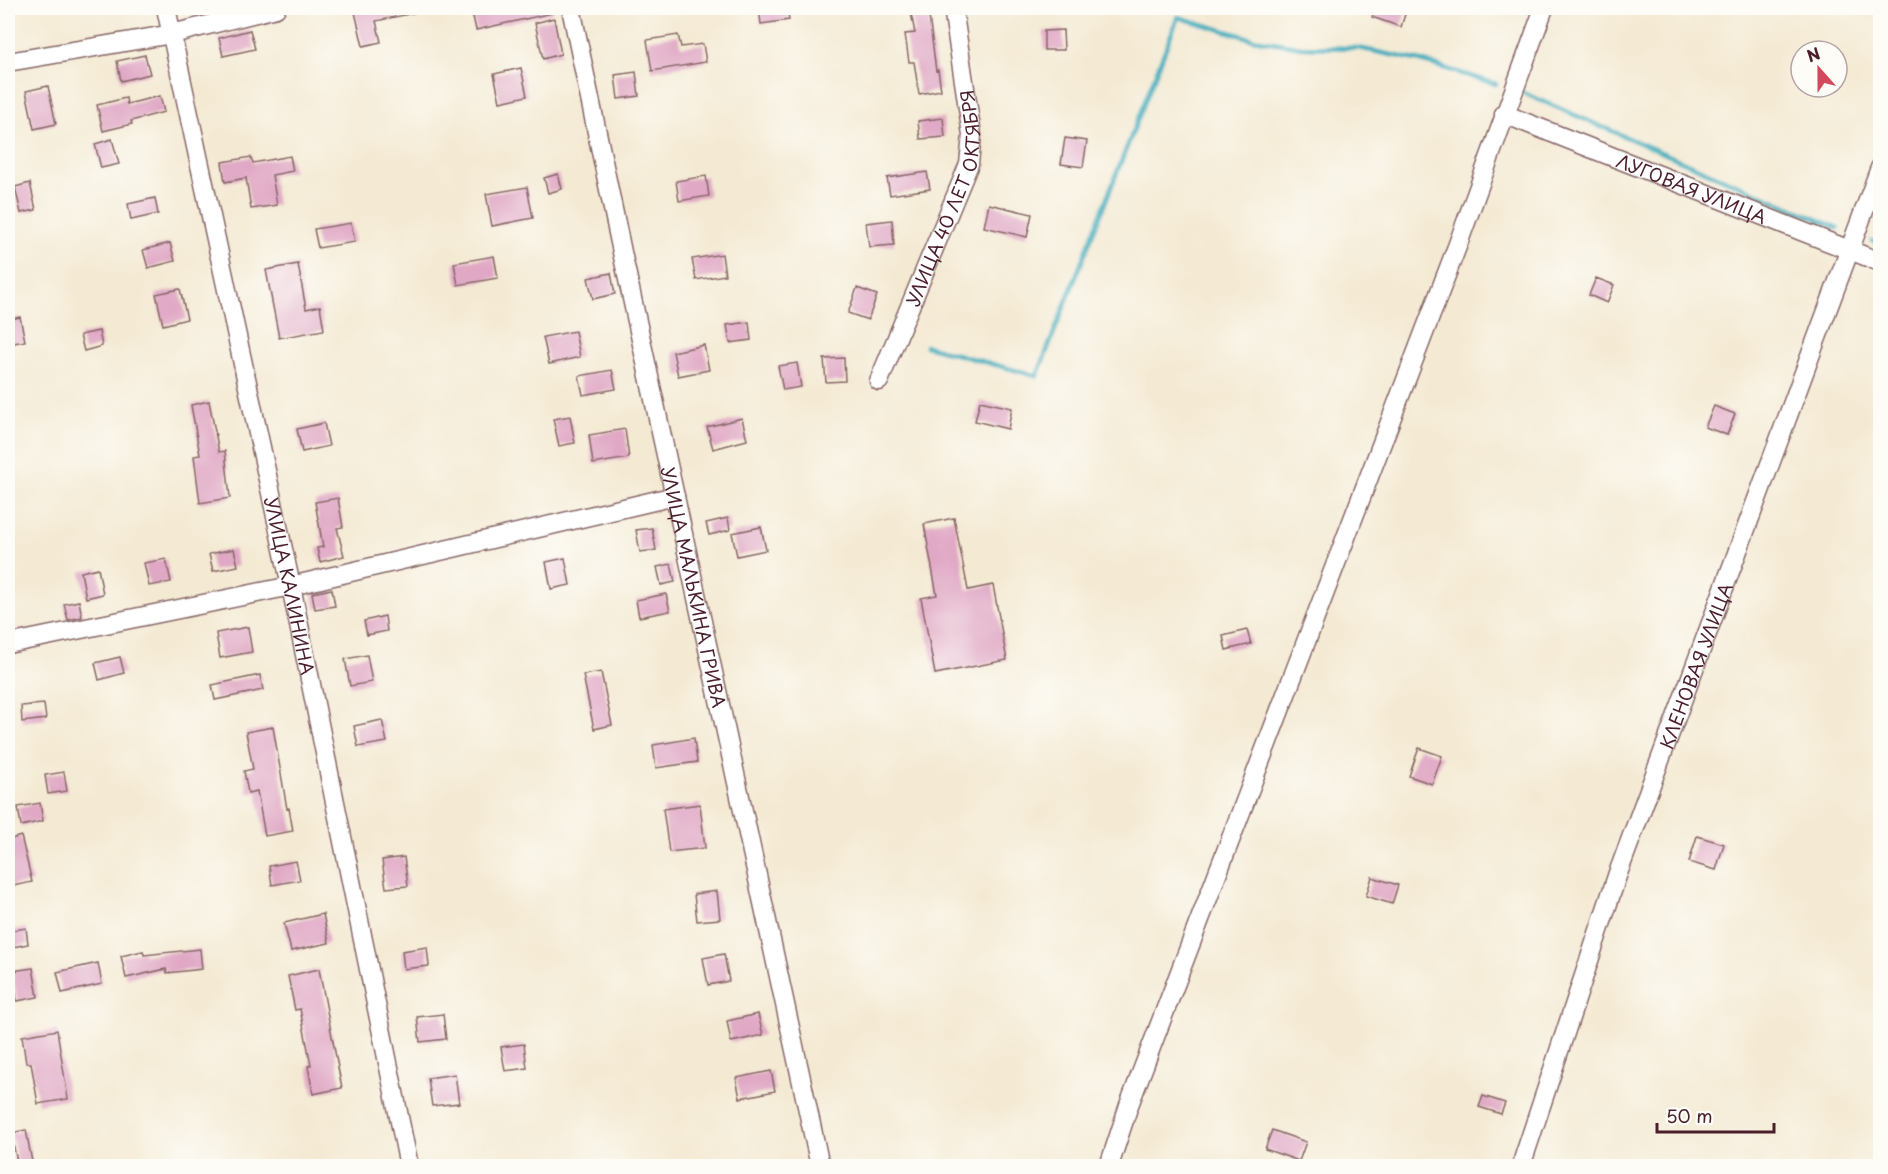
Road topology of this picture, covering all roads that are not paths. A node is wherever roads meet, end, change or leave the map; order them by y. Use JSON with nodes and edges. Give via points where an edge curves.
{"nodes":[{"id":1,"x":166,"y":8,"type":"edge"},
{"id":2,"x":276,"y":8,"type":"edge"},
{"id":3,"x":571,"y":8,"type":"edge"},
{"id":4,"x":953,"y":8,"type":"edge"},
{"id":5,"x":1544,"y":8,"type":"edge"},
{"id":6,"x":171,"y":33,"type":"junction"},
{"id":7,"x":8,"y":62,"type":"edge"},
{"id":8,"x":1504,"y":114,"type":"junction"},
{"id":9,"x":1881,"y":168,"type":"edge"},
{"id":10,"x":1850,"y":250,"type":"junction"},
{"id":11,"x":1881,"y":262,"type":"edge"},
{"id":12,"x":879,"y":381,"type":"dead end"},
{"id":13,"x":675,"y":496,"type":"junction"},
{"id":14,"x":291,"y":586,"type":"junction"},
{"id":15,"x":8,"y":644,"type":"edge"},
{"id":16,"x":409,"y":1167,"type":"edge"},
{"id":17,"x":820,"y":1167,"type":"edge"},
{"id":18,"x":1109,"y":1167,"type":"edge"},
{"id":19,"x":1521,"y":1167,"type":"edge"}],
"edges":[{"from":1,"to":6,"type":"street","name":"УЛИЦА КАЛИНИНА"},
{"from":2,"to":6,"type":"street"},
{"from":3,"to":13,"type":"street","name":"УЛИЦА МАЛЬКИНА ГРИВА"},
{"from":4,"to":12,"type":"street","name":"УЛИЦА 40 ЛЕТ ОКТЯБРЯ","via":[[972,135],[969,164]]},
{"from":5,"to":8,"type":"street"},
{"from":6,"to":7,"type":"street"},
{"from":6,"to":14,"type":"street","name":"УЛИЦА КАЛИНИНА"},
{"from":8,"to":10,"type":"street","name":"ЛУГОВАЯ УЛИЦА"},
{"from":8,"to":18,"type":"street","via":[[1129,1105]]},
{"from":9,"to":10,"type":"street","name":"КЛЕНОВАЯ УЛИЦА"},
{"from":10,"to":11,"type":"street","name":"ЛУГОВАЯ УЛИЦА"},
{"from":10,"to":19,"type":"street","name":"КЛЕНОВАЯ УЛИЦА","via":[[1617,876]]},
{"from":13,"to":14,"type":"street"},
{"from":13,"to":17,"type":"street","name":"УЛИЦА МАЛЬКИНА ГРИВА"},
{"from":14,"to":15,"type":"street"},
{"from":14,"to":16,"type":"street","name":"УЛИЦА КАЛИНИНА"}]}
